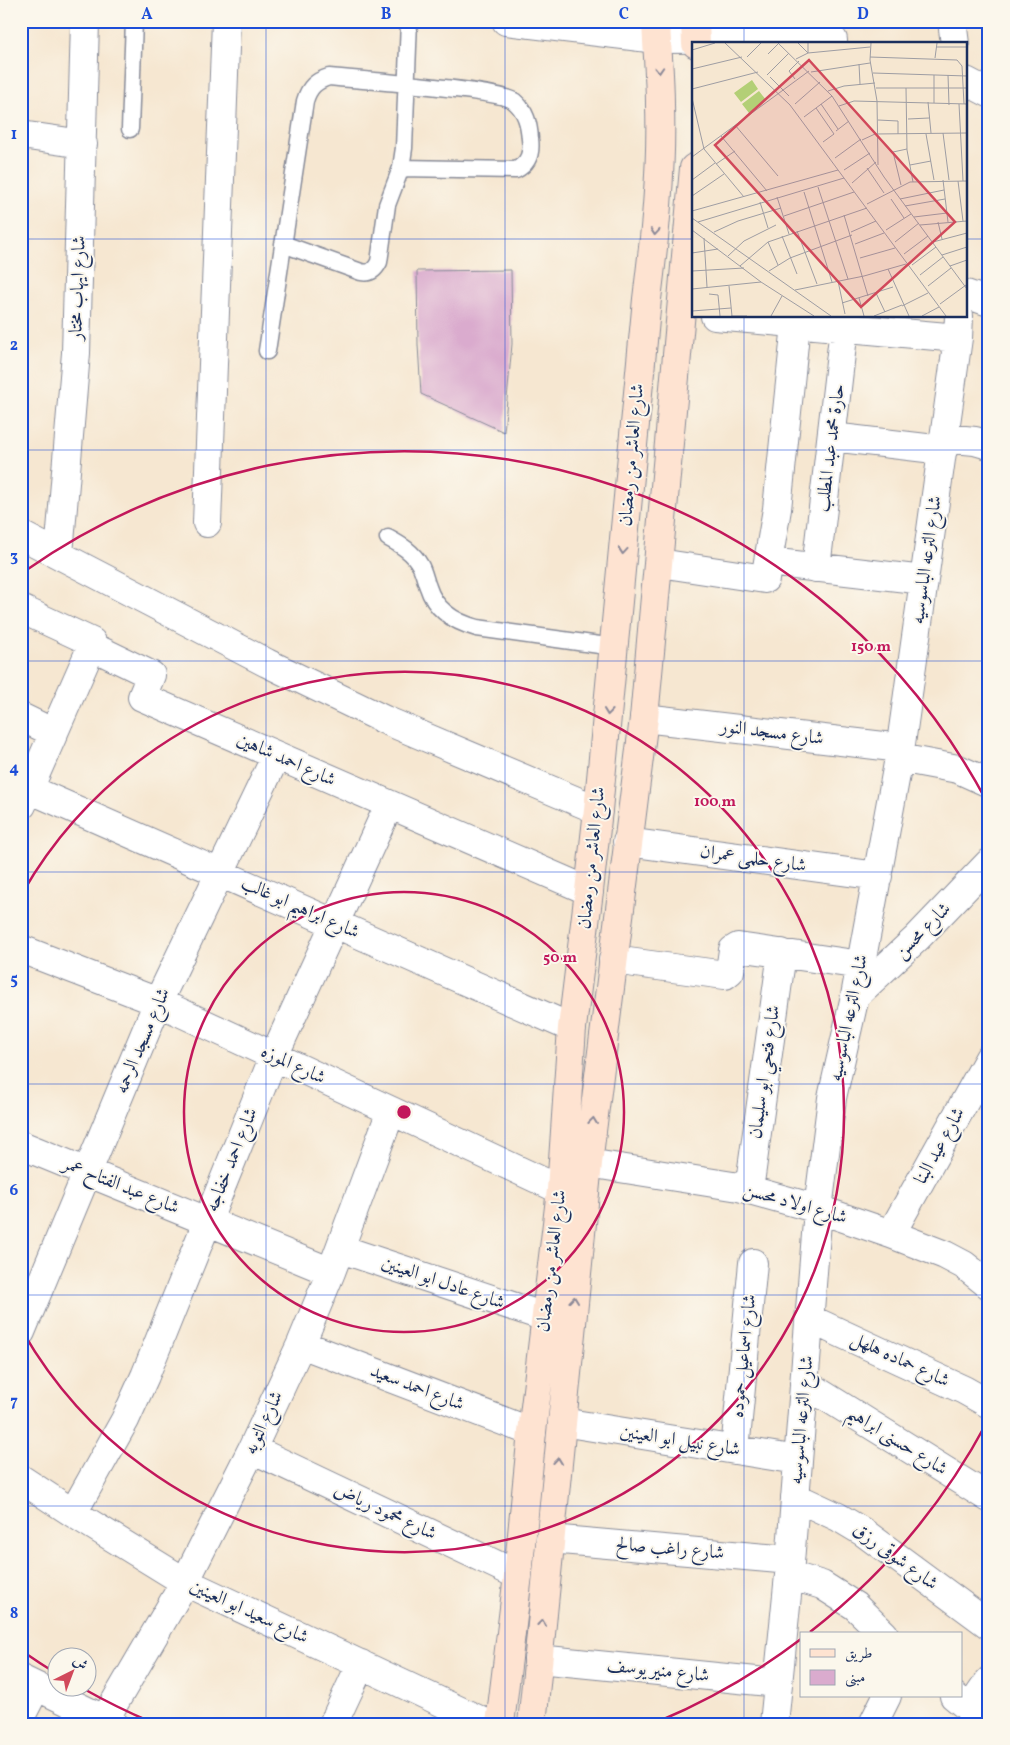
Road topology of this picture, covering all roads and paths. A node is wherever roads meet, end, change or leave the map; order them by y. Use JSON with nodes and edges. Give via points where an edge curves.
{"nodes":[{"id":1,"x":85,"y":21,"type":"edge"},
{"id":2,"x":134,"y":21,"type":"edge"},
{"id":3,"x":226,"y":21,"type":"edge"},
{"id":4,"x":409,"y":21,"type":"edge"},
{"id":5,"x":506,"y":21,"type":"edge"},
{"id":6,"x":952,"y":21,"type":"edge"},
{"id":7,"x":657,"y":30,"type":"edge"},
{"id":8,"x":695,"y":35,"type":"edge"},
{"id":9,"x":833,"y":35,"type":"edge"},
{"id":10,"x":955,"y":42,"type":"edge"},
{"id":11,"x":968,"y":82,"type":"edge"},
{"id":12,"x":406,"y":84,"type":"junction"},
{"id":13,"x":989,"y":92,"type":"edge"},
{"id":14,"x":130,"y":129,"type":"dead end"},
{"id":15,"x":21,"y":135,"type":"edge"},
{"id":16,"x":83,"y":144,"type":"junction"},
{"id":17,"x":401,"y":168,"type":"junction"},
{"id":18,"x":692,"y":218,"type":"edge"},
{"id":19,"x":284,"y":244,"type":"junction"},
{"id":20,"x":968,"y":295,"type":"edge"},
{"id":21,"x":989,"y":302,"type":"edge"},
{"id":22,"x":687,"y":314,"type":"edge"},
{"id":23,"x":736,"y":318,"type":"edge"},
{"id":24,"x":796,"y":324,"type":"junction"},
{"id":25,"x":958,"y":327,"type":"edge"},
{"id":26,"x":844,"y":328,"type":"junction"},
{"id":27,"x":267,"y":351,"type":"dead end"},
{"id":28,"x":832,"y":436,"type":"junction"},
{"id":29,"x":944,"y":444,"type":"junction"},
{"id":30,"x":989,"y":445,"type":"edge"},
{"id":31,"x":207,"y":523,"type":"dead end"},
{"id":32,"x":21,"y":536,"type":"edge"},
{"id":33,"x":388,"y":538,"type":"dead end"},
{"id":34,"x":58,"y":554,"type":"junction"},
{"id":35,"x":769,"y":562,"type":"junction"},
{"id":36,"x":658,"y":563,"type":"junction"},
{"id":37,"x":816,"y":568,"type":"junction"},
{"id":38,"x":924,"y":580,"type":"junction"},
{"id":39,"x":21,"y":608,"type":"edge"},
{"id":40,"x":617,"y":618,"type":"junction"},
{"id":41,"x":653,"y":626,"type":"junction"},
{"id":42,"x":92,"y":646,"type":"junction"},
{"id":43,"x":614,"y":647,"type":"junction"},
{"id":44,"x":21,"y":717,"type":"edge"},
{"id":45,"x":644,"y":718,"type":"junction"},
{"id":46,"x":54,"y":733,"type":"junction"},
{"id":47,"x":900,"y":753,"type":"junction"},
{"id":48,"x":276,"y":756,"type":"junction"},
{"id":49,"x":989,"y":784,"type":"edge"},
{"id":50,"x":25,"y":797,"type":"edge"},
{"id":51,"x":389,"y":805,"type":"junction"},
{"id":52,"x":598,"y":810,"type":"junction"},
{"id":53,"x":627,"y":842,"type":"junction"},
{"id":54,"x":989,"y":863,"type":"edge"},
{"id":55,"x":220,"y":873,"type":"junction"},
{"id":56,"x":878,"y":876,"type":"junction"},
{"id":57,"x":590,"y":891,"type":"junction"},
{"id":58,"x":335,"y":923,"type":"junction"},
{"id":59,"x":782,"y":954,"type":"junction"},
{"id":60,"x":24,"y":958,"type":"edge"},
{"id":61,"x":613,"y":960,"type":"junction"},
{"id":62,"x":861,"y":965,"type":"junction"},
{"id":63,"x":855,"y":996,"type":"junction"},
{"id":64,"x":158,"y":1002,"type":"junction"},
{"id":65,"x":572,"y":1028,"type":"junction"},
{"id":66,"x":274,"y":1056,"type":"junction"},
{"id":67,"x":989,"y":1058,"type":"edge"},
{"id":68,"x":391,"y":1111,"type":"junction"},
{"id":69,"x":21,"y":1145,"type":"edge"},
{"id":70,"x":588,"y":1163,"type":"junction"},
{"id":71,"x":88,"y":1173,"type":"junction"},
{"id":72,"x":560,"y":1190,"type":"junction"},
{"id":73,"x":749,"y":1190,"type":"junction"},
{"id":74,"x":818,"y":1209,"type":"junction"},
{"id":75,"x":208,"y":1221,"type":"junction"},
{"id":76,"x":891,"y":1234,"type":"junction"},
{"id":77,"x":336,"y":1260,"type":"junction"},
{"id":78,"x":754,"y":1263,"type":"dead end"},
{"id":79,"x":986,"y":1275,"type":"edge"},
{"id":80,"x":545,"y":1317,"type":"junction"},
{"id":81,"x":810,"y":1319,"type":"junction"},
{"id":82,"x":21,"y":1332,"type":"edge"},
{"id":83,"x":301,"y":1344,"type":"junction"},
{"id":84,"x":804,"y":1384,"type":"junction"},
{"id":85,"x":989,"y":1404,"type":"edge"},
{"id":86,"x":562,"y":1422,"type":"junction"},
{"id":87,"x":532,"y":1432,"type":"junction"},
{"id":88,"x":252,"y":1449,"type":"junction"},
{"id":89,"x":735,"y":1450,"type":"junction"},
{"id":90,"x":798,"y":1460,"type":"junction"},
{"id":91,"x":21,"y":1479,"type":"edge"},
{"id":92,"x":795,"y":1497,"type":"junction"},
{"id":93,"x":989,"y":1498,"type":"edge"},
{"id":94,"x":73,"y":1513,"type":"junction"},
{"id":95,"x":550,"y":1539,"type":"junction"},
{"id":96,"x":790,"y":1568,"type":"junction"},
{"id":97,"x":518,"y":1575,"type":"junction"},
{"id":98,"x":184,"y":1582,"type":"junction"},
{"id":99,"x":989,"y":1625,"type":"edge"},
{"id":100,"x":882,"y":1632,"type":"edge"},
{"id":101,"x":538,"y":1658,"type":"junction"},
{"id":102,"x":361,"y":1664,"type":"junction"},
{"id":103,"x":989,"y":1682,"type":"edge"},
{"id":104,"x":29,"y":1683,"type":"edge"},
{"id":105,"x":778,"y":1684,"type":"junction"},
{"id":106,"x":886,"y":1698,"type":"edge"},
{"id":107,"x":970,"y":1710,"type":"edge"},
{"id":108,"x":21,"y":1716,"type":"edge"},
{"id":109,"x":110,"y":1722,"type":"edge"},
{"id":110,"x":333,"y":1724,"type":"edge"},
{"id":111,"x":488,"y":1724,"type":"edge"},
{"id":112,"x":500,"y":1724,"type":"edge"},
{"id":113,"x":532,"y":1724,"type":"edge"},
{"id":114,"x":774,"y":1724,"type":"edge"},
{"id":115,"x":872,"y":1724,"type":"edge"}],
"edges":[{"from":1,"to":16,"type":"street","name":"شارع ايهاب مختار"},
{"from":2,"to":14,"type":"lane"},
{"from":3,"to":31,"type":"street"},
{"from":4,"to":12,"type":"lane"},
{"from":5,"to":7,"type":"street"},
{"from":6,"to":10,"type":"street"},
{"from":7,"to":8,"type":"street"},
{"from":7,"to":40,"type":"main road","name":"شارع العاشر من رمضان","one_way":true,"via":[[660,106],[655,235]]},
{"from":8,"to":9,"type":"street","via":[[830,38]]},
{"from":11,"to":13,"type":"street"},
{"from":12,"to":17,"type":"lane"},
{"from":12,"to":17,"type":"lane","via":[[506,96],[525,114],[531,147],[526,163],[516,170]]},
{"from":12,"to":19,"type":"lane","via":[[329,77],[312,86],[305,101]]},
{"from":15,"to":16,"type":"street"},
{"from":16,"to":34,"type":"street","name":"شارع ايهاب مختار","via":[[76,353]]},
{"from":17,"to":19,"type":"lane","via":[[387,205],[379,262],[372,271],[361,272]]},
{"from":18,"to":22,"type":"main road","name":"شارع العاشر من رمضان"},
{"from":19,"to":27,"type":"lane"},
{"from":20,"to":21,"type":"street"},
{"from":22,"to":36,"type":"main road","name":"شارع العاشر من رمضان"},
{"from":23,"to":24,"type":"street"},
{"from":24,"to":26,"type":"street"},
{"from":24,"to":35,"type":"street"},
{"from":25,"to":26,"type":"street"},
{"from":25,"to":29,"type":"street","name":"شارع الترعه الباسوسيه"},
{"from":26,"to":28,"type":"street","name":"حارة محمد عبد المطلب"},
{"from":28,"to":29,"type":"street"},
{"from":28,"to":37,"type":"street","name":"حارة محمد عبد المطلب"},
{"from":29,"to":30,"type":"street","via":[[976,441]]},
{"from":29,"to":38,"type":"street","name":"شارع الترعه الباسوسيه"},
{"from":32,"to":34,"type":"street"},
{"from":33,"to":43,"type":"lane","via":[[413,555],[438,606],[458,621],[477,628]]},
{"from":34,"to":52,"type":"street","via":[[266,663],[385,720]]},
{"from":35,"to":36,"type":"street","via":[[765,579],[761,580]]},
{"from":35,"to":37,"type":"street"},
{"from":36,"to":41,"type":"main road","name":"شارع العاشر من رمضان"},
{"from":37,"to":38,"type":"street"},
{"from":38,"to":47,"type":"street","name":"شارع الترعه الباسوسيه"},
{"from":39,"to":42,"type":"street","name":"شارع احمد شاهين","via":[[92,642]]},
{"from":40,"to":41,"type":"main road"},
{"from":40,"to":43,"type":"main road","name":"شارع العاشر من رمضان"},
{"from":41,"to":45,"type":"main road","name":"شارع العاشر من رمضان"},
{"from":42,"to":46,"type":"street"},
{"from":42,"to":48,"type":"street","name":"شارع احمد شاهين","via":[[150,675],[142,697]]},
{"from":43,"to":52,"type":"main road","name":"شارع العاشر من رمضان","one_way":true},
{"from":44,"to":46,"type":"street"},
{"from":45,"to":47,"type":"street","name":"شارع مسجد النور"},
{"from":45,"to":53,"type":"main road","name":"شارع العاشر من رمضان"},
{"from":46,"to":50,"type":"street"},
{"from":47,"to":49,"type":"street","name":"شارع مسجد النور","via":[[958,769]]},
{"from":47,"to":56,"type":"street","name":"شارع الترعه الباسوسيه"},
{"from":48,"to":51,"type":"street","name":"شارع احمد شاهين"},
{"from":48,"to":55,"type":"street","name":"شارع مسجد الرحمه"},
{"from":50,"to":55,"type":"street","name":"شارع ابراهيم ابو غالب"},
{"from":51,"to":57,"type":"street","name":"شارع احمد شاهين"},
{"from":51,"to":58,"type":"street","name":"شارع احمد خفاجه"},
{"from":52,"to":57,"type":"main road","name":"شارع العاشر من رمضان"},
{"from":53,"to":56,"type":"street","name":"شارع حلمى عمران"},
{"from":53,"to":61,"type":"main road","name":"شارع العاشر من رمضان"},
{"from":54,"to":63,"type":"street","name":"شارع محسن","via":[[917,938]]},
{"from":55,"to":58,"type":"street","name":"شارع ابراهيم ابو غالب"},
{"from":55,"to":64,"type":"street","name":"شارع مسجد الرحمه"},
{"from":56,"to":62,"type":"street","name":"شارع الترعه الباسوسيه"},
{"from":57,"to":65,"type":"main road","name":"شارع العاشر من رمضان"},
{"from":58,"to":65,"type":"street","name":"شارع ابراهيم ابو غالب"},
{"from":58,"to":66,"type":"street","name":"شارع احمد خفاجه"},
{"from":59,"to":61,"type":"street","via":[[738,947],[733,950],[730,971],[725,975]]},
{"from":59,"to":62,"type":"street"},
{"from":59,"to":73,"type":"street","name":"شارع فتحي ابو سليمان"},
{"from":60,"to":64,"type":"street","name":"شارع الموزه"},
{"from":70,"to":61,"type":"main road","name":"شارع العاشر من رمضان","one_way":true},
{"from":62,"to":63,"type":"street","name":"شارع الترعه الباسوسيه"},
{"from":63,"to":74,"type":"street","name":"شارع الترعه الباسوسيه","via":[[832,1098]]},
{"from":64,"to":66,"type":"street","name":"شارع الموزه"},
{"from":64,"to":71,"type":"street","name":"شارع مسجد الرحمه"},
{"from":65,"to":72,"type":"main road","name":"شارع العاشر من رمضان"},
{"from":66,"to":68,"type":"street","name":"شارع الموزه"},
{"from":66,"to":75,"type":"street","name":"شارع احمد خفاجه"},
{"from":67,"to":76,"type":"street","name":"شارع عيد البنا"},
{"from":68,"to":72,"type":"street","name":"شارع الموزه"},
{"from":68,"to":77,"type":"street","name":"شارع التوبه"},
{"from":69,"to":71,"type":"street","name":"شارع عبد الفتاح عمر"},
{"from":70,"to":73,"type":"street","name":"شارع اولاد محسن"},
{"from":86,"to":70,"type":"main road","name":"شارع العاشر من رمضان","one_way":true},
{"from":71,"to":75,"type":"street","name":"شارع عبد الفتاح عمر"},
{"from":71,"to":82,"type":"street","name":"شارع مسجد الرحمه"},
{"from":72,"to":80,"type":"main road","name":"شارع العاشر من رمضان"},
{"from":73,"to":74,"type":"street","name":"شارع اولاد محسن"},
{"from":74,"to":76,"type":"street","name":"شارع اولاد محسن"},
{"from":74,"to":81,"type":"street","name":"شارع الترعه الباسوسيه"},
{"from":75,"to":77,"type":"street","name":"شارع عبد الفتاح عمر"},
{"from":75,"to":94,"type":"street","name":"شارع احمد خفاجه","via":[[125,1420]]},
{"from":76,"to":79,"type":"street","name":"شارع اولاد محسن"},
{"from":77,"to":80,"type":"street","name":"شارع عادل ابو العينين"},
{"from":77,"to":83,"type":"street","name":"شارع التوبه"},
{"from":78,"to":89,"type":"street","name":"شارع اسماعيل حموده"},
{"from":80,"to":87,"type":"main road","name":"شارع العاشر من رمضان"},
{"from":81,"to":84,"type":"street","name":"شارع الترعه الباسوسيه"},
{"from":81,"to":85,"type":"street","name":"شارع حماده هلهل"},
{"from":83,"to":87,"type":"street","name":"شارع احمد سعيد"},
{"from":83,"to":88,"type":"street","name":"شارع التوبه"},
{"from":84,"to":90,"type":"street","name":"شارع الترعه الباسوسيه"},
{"from":84,"to":93,"type":"street","name":"شارع حسنى ابراهيم"},
{"from":86,"to":89,"type":"street","name":"شارع نبيل ابو العينين"},
{"from":95,"to":86,"type":"main road","name":"شارع العاشر من رمضان","one_way":true},
{"from":87,"to":97,"type":"main road","name":"شارع العاشر من رمضان"},
{"from":88,"to":97,"type":"street","name":"شارع محمود رياض"},
{"from":88,"to":98,"type":"street","name":"شارع التوبه"},
{"from":89,"to":90,"type":"street","name":"شارع نبيل ابو العينين"},
{"from":90,"to":92,"type":"street","name":"شارع الترعه الباسوسيه"},
{"from":91,"to":94,"type":"street","name":"شارع سعيد ابو العينين"},
{"from":92,"to":96,"type":"street","name":"شارع الترعه الباسوسيه"},
{"from":92,"to":99,"type":"street","name":"شارع شوقى رزق","via":[[863,1532]]},
{"from":94,"to":98,"type":"street","name":"شارع سعيد ابو العينين"},
{"from":95,"to":96,"type":"street","name":"شارع راغب صالح"},
{"from":101,"to":95,"type":"main road","name":"شارع العاشر من رمضان","one_way":true},
{"from":96,"to":100,"type":"street","name":"شارع راغب صالح","via":[[855,1606]]},
{"from":96,"to":105,"type":"street","name":"شارع الترعه الباسوسيه"},
{"from":97,"to":112,"type":"main road","name":"شارع العاشر من رمضان"},
{"from":98,"to":102,"type":"street","name":"شارع سعيد ابو العينين"},
{"from":98,"to":109,"type":"street","name":"شارع التوبه"},
{"from":101,"to":105,"type":"street","name":"شارع منير يوسف"},
{"from":101,"to":113,"type":"main road","name":"شارع العاشر من رمضان"},
{"from":102,"to":110,"type":"street"},
{"from":102,"to":111,"type":"street","name":"شارع سعيد ابو العينين"},
{"from":103,"to":107,"type":"street"},
{"from":104,"to":108,"type":"street"},
{"from":104,"to":109,"type":"street"},
{"from":105,"to":114,"type":"street","name":"شارع الترعه الباسوسيه"},
{"from":106,"to":115,"type":"street"}]}
